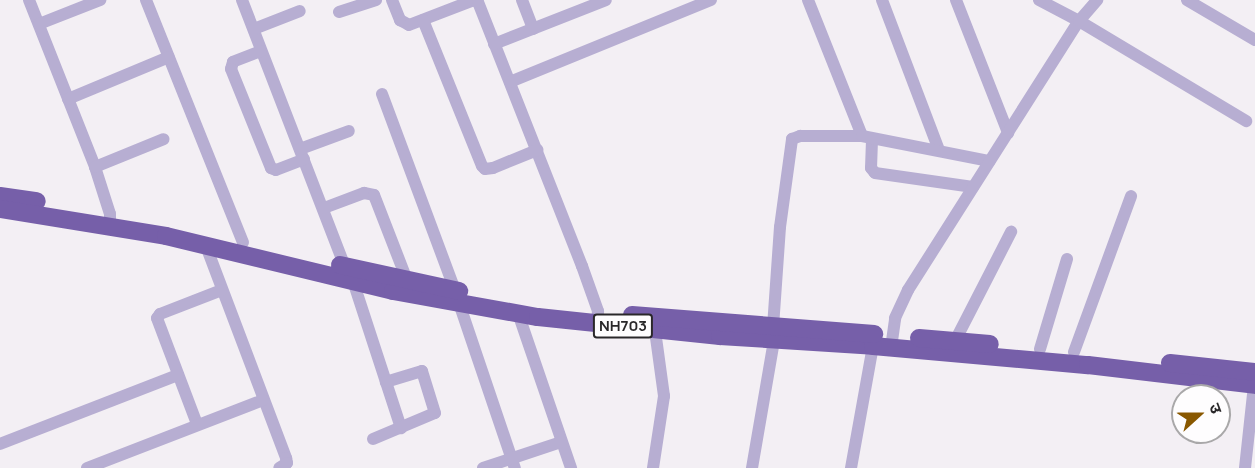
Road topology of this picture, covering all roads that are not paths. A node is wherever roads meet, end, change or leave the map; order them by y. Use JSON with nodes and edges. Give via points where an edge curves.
{"nodes":[{"id":1,"x":29,"y":0,"type":"edge"},
{"id":2,"x":100,"y":0,"type":"edge"},
{"id":3,"x":146,"y":0,"type":"edge"},
{"id":4,"x":242,"y":0,"type":"edge"},
{"id":5,"x":376,"y":0,"type":"edge"},
{"id":6,"x":392,"y":0,"type":"edge"},
{"id":7,"x":522,"y":0,"type":"edge"},
{"id":8,"x":606,"y":0,"type":"edge"},
{"id":9,"x":711,"y":0,"type":"edge"},
{"id":10,"x":808,"y":0,"type":"edge"},
{"id":11,"x":882,"y":0,"type":"edge"},
{"id":12,"x":956,"y":0,"type":"edge"},
{"id":13,"x":1039,"y":0,"type":"edge"},
{"id":14,"x":1097,"y":0,"type":"edge"},
{"id":15,"x":1187,"y":0,"type":"edge"},
{"id":16,"x":485,"y":2,"type":"edge"},
{"id":17,"x":300,"y":10,"type":"dead end"},
{"id":18,"x":339,"y":12,"type":"dead end"},
{"id":19,"x":423,"y":20,"type":"junction"},
{"id":20,"x":1079,"y":21,"type":"junction"},
{"id":21,"x":39,"y":24,"type":"junction"},
{"id":22,"x":254,"y":29,"type":"junction"},
{"id":23,"x":533,"y":29,"type":"junction"},
{"id":24,"x":1255,"y":40,"type":"edge"},
{"id":25,"x":494,"y":44,"type":"junction"},
{"id":26,"x":261,"y":51,"type":"junction"},
{"id":27,"x":169,"y":57,"type":"junction"},
{"id":28,"x":510,"y":82,"type":"junction"},
{"id":29,"x":382,"y":94,"type":"dead end"},
{"id":30,"x":68,"y":99,"type":"junction"},
{"id":31,"x":1246,"y":121,"type":"dead end"},
{"id":32,"x":349,"y":131,"type":"dead end"},
{"id":33,"x":1008,"y":133,"type":"junction"},
{"id":34,"x":867,"y":138,"type":"junction"},
{"id":35,"x":164,"y":139,"type":"dead end"},
{"id":36,"x":537,"y":150,"type":"junction"},
{"id":37,"x":939,"y":150,"type":"junction"},
{"id":38,"x":302,"y":154,"type":"junction"},
{"id":39,"x":990,"y":161,"type":"junction"},
{"id":40,"x":95,"y":167,"type":"junction"},
{"id":41,"x":973,"y":187,"type":"junction"},
{"id":42,"x":0,"y":196,"type":"edge"},
{"id":43,"x":1131,"y":196,"type":"dead end"},
{"id":44,"x":324,"y":208,"type":"junction"},
{"id":45,"x":0,"y":209,"type":"edge"},
{"id":46,"x":110,"y":220,"type":"junction"},
{"id":47,"x":1011,"y":232,"type":"dead end"},
{"id":48,"x":243,"y":242,"type":"junction"},
{"id":49,"x":206,"y":246,"type":"junction"},
{"id":50,"x":1067,"y":259,"type":"dead end"},
{"id":51,"x":349,"y":274,"type":"junction"},
{"id":52,"x":407,"y":280,"type":"junction"},
{"id":53,"x":222,"y":290,"type":"junction"},
{"id":54,"x":457,"y":296,"type":"junction"},
{"id":55,"x":518,"y":313,"type":"junction"},
{"id":56,"x":597,"y":317,"type":"junction"},
{"id":57,"x":655,"y":330,"type":"junction"},
{"id":58,"x":773,"y":334,"type":"junction"},
{"id":59,"x":956,"y":341,"type":"junction"},
{"id":60,"x":892,"y":342,"type":"junction"},
{"id":61,"x":873,"y":346,"type":"junction"},
{"id":62,"x":1040,"y":349,"type":"junction"},
{"id":63,"x":1074,"y":352,"type":"junction"},
{"id":64,"x":1255,"y":372,"type":"edge"},
{"id":65,"x":178,"y":375,"type":"junction"},
{"id":66,"x":386,"y":382,"type":"junction"},
{"id":67,"x":1255,"y":385,"type":"edge"},
{"id":68,"x":263,"y":400,"type":"junction"},
{"id":69,"x":197,"y":424,"type":"junction"},
{"id":70,"x":401,"y":428,"type":"junction"},
{"id":71,"x":373,"y":439,"type":"dead end"},
{"id":72,"x":561,"y":442,"type":"junction"},
{"id":73,"x":0,"y":444,"type":"edge"},
{"id":74,"x":513,"y":463,"type":"edge"},
{"id":75,"x":87,"y":468,"type":"edge"},
{"id":76,"x":279,"y":468,"type":"edge"},
{"id":77,"x":483,"y":468,"type":"edge"},
{"id":78,"x":571,"y":468,"type":"edge"},
{"id":79,"x":653,"y":468,"type":"edge"},
{"id":80,"x":752,"y":468,"type":"edge"},
{"id":81,"x":851,"y":468,"type":"edge"},
{"id":82,"x":1245,"y":468,"type":"edge"}],
"edges":[{"from":1,"to":21,"type":"street"},
{"from":2,"to":21,"type":"street"},
{"from":3,"to":27,"type":"street"},
{"from":4,"to":22,"type":"street"},
{"from":5,"to":18,"type":"street"},
{"from":6,"to":19,"type":"street","via":[[404,25]]},
{"from":7,"to":23,"type":"street"},
{"from":8,"to":23,"type":"street"},
{"from":9,"to":28,"type":"street"},
{"from":10,"to":34,"type":"street"},
{"from":11,"to":37,"type":"street"},
{"from":12,"to":33,"type":"street"},
{"from":13,"to":20,"type":"street"},
{"from":14,"to":20,"type":"street"},
{"from":15,"to":24,"type":"street"},
{"from":16,"to":19,"type":"street","via":[[474,0]]},
{"from":16,"to":25,"type":"street"},
{"from":17,"to":22,"type":"street"},
{"from":19,"to":36,"type":"street","via":[[482,166],[494,168]]},
{"from":20,"to":31,"type":"street"},
{"from":20,"to":33,"type":"street"},
{"from":21,"to":30,"type":"street"},
{"from":22,"to":26,"type":"street"},
{"from":23,"to":25,"type":"street"},
{"from":25,"to":28,"type":"street"},
{"from":26,"to":38,"type":"street"},
{"from":26,"to":38,"type":"street","via":[[233,62],[231,69],[271,168],[276,170]]},
{"from":27,"to":30,"type":"street"},
{"from":27,"to":48,"type":"street"},
{"from":28,"to":36,"type":"street"},
{"from":29,"to":54,"type":"street"},
{"from":30,"to":40,"type":"street"},
{"from":32,"to":38,"type":"street"},
{"from":33,"to":39,"type":"street"},
{"from":34,"to":37,"type":"street"},
{"from":34,"to":41,"type":"street","via":[[875,173]]},
{"from":34,"to":58,"type":"street","via":[[792,139],[780,227]]},
{"from":35,"to":40,"type":"street"},
{"from":36,"to":56,"type":"street"},
{"from":37,"to":39,"type":"street"},
{"from":38,"to":44,"type":"street"},
{"from":39,"to":41,"type":"street"},
{"from":40,"to":46,"type":"street"},
{"from":41,"to":60,"type":"street","via":[[908,290],[896,318]]},
{"from":42,"to":46,"type":"highway","number":"NH703"},
{"from":43,"to":63,"type":"street"},
{"from":44,"to":51,"type":"street"},
{"from":44,"to":52,"type":"street","via":[[364,193],[374,195]]},
{"from":45,"to":46,"type":"highway","number":"NH703"},
{"from":46,"to":48,"type":"highway","number":"NH703","via":[[175,225]]},
{"from":46,"to":49,"type":"highway","number":"NH703"},
{"from":47,"to":59,"type":"street"},
{"from":48,"to":51,"type":"highway","number":"NH703"},
{"from":49,"to":51,"type":"highway","number":"NH703"},
{"from":49,"to":53,"type":"street"},
{"from":50,"to":62,"type":"street"},
{"from":51,"to":52,"type":"highway","number":"NH703"},
{"from":51,"to":54,"type":"highway","number":"NH703"},
{"from":51,"to":66,"type":"street"},
{"from":52,"to":54,"type":"highway","number":"NH703"},
{"from":53,"to":65,"type":"street","via":[[157,318]]},
{"from":53,"to":68,"type":"street"},
{"from":54,"to":55,"type":"highway","number":"NH703"},
{"from":54,"to":56,"type":"highway","number":"NH703"},
{"from":54,"to":74,"type":"street"},
{"from":55,"to":56,"type":"highway","number":"NH703"},
{"from":55,"to":72,"type":"street"},
{"from":56,"to":57,"type":"highway","number":"NH703"},
{"from":56,"to":58,"type":"highway","number":"NH703"},
{"from":57,"to":58,"type":"highway","number":"NH703"},
{"from":57,"to":79,"type":"street","via":[[664,396]]},
{"from":58,"to":60,"type":"highway","number":"NH703"},
{"from":58,"to":61,"type":"highway","number":"NH703"},
{"from":58,"to":80,"type":"street"},
{"from":59,"to":60,"type":"highway","number":"NH703"},
{"from":59,"to":62,"type":"highway","number":"NH703"},
{"from":60,"to":61,"type":"highway","number":"NH703"},
{"from":60,"to":67,"type":"highway","number":"NH703"},
{"from":61,"to":81,"type":"street"},
{"from":62,"to":63,"type":"highway","number":"NH703"},
{"from":63,"to":64,"type":"highway","number":"NH703"},
{"from":65,"to":69,"type":"street"},
{"from":65,"to":73,"type":"street"},
{"from":66,"to":70,"type":"street"},
{"from":66,"to":70,"type":"street","via":[[420,371],[427,382],[435,413]]},
{"from":67,"to":82,"type":"street"},
{"from":68,"to":69,"type":"street"},
{"from":68,"to":76,"type":"street","via":[[286,458]]},
{"from":69,"to":75,"type":"street"},
{"from":70,"to":71,"type":"street"},
{"from":72,"to":74,"type":"street"},
{"from":72,"to":78,"type":"street"},
{"from":74,"to":77,"type":"street"}]}
